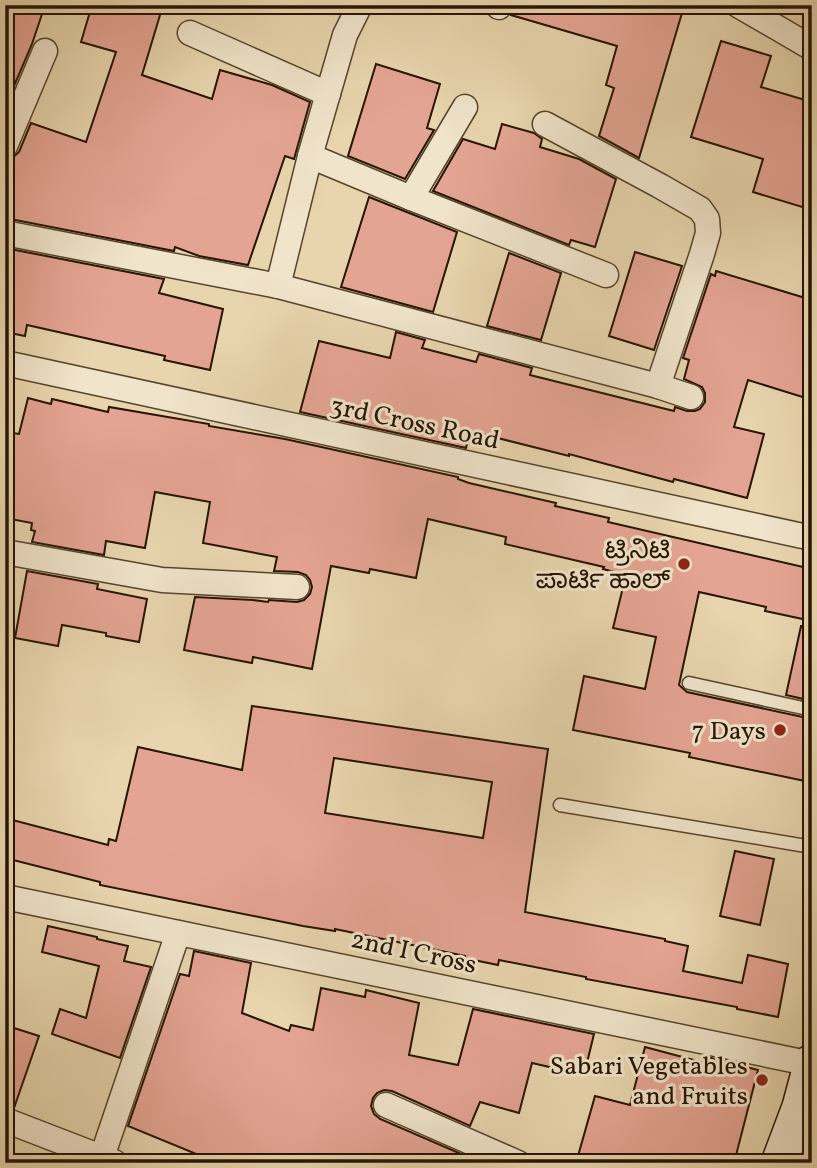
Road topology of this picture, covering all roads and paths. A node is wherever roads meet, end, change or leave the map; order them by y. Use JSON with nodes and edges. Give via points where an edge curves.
{"nodes":[{"id":1,"x":360,"y":5,"type":"edge"},
{"id":2,"x":738,"y":5,"type":"edge"},
{"id":3,"x":190,"y":33,"type":"dead end"},
{"id":4,"x":812,"y":48,"type":"edge"},
{"id":5,"x":45,"y":51,"type":"dead end"},
{"id":6,"x":328,"y":94,"type":"junction"},
{"id":7,"x":465,"y":107,"type":"dead end"},
{"id":8,"x":545,"y":124,"type":"dead end"},
{"id":9,"x":5,"y":146,"type":"edge"},
{"id":10,"x":310,"y":156,"type":"junction"},
{"id":11,"x":411,"y":198,"type":"junction"},
{"id":12,"x":5,"y":233,"type":"edge"},
{"id":13,"x":606,"y":275,"type":"dead end"},
{"id":14,"x":278,"y":286,"type":"junction"},
{"id":15,"x":5,"y":363,"type":"edge"},
{"id":16,"x":658,"y":386,"type":"junction"},
{"id":17,"x":691,"y":397,"type":"dead end"},
{"id":18,"x":812,"y":538,"type":"edge"},
{"id":19,"x":5,"y":552,"type":"edge"},
{"id":20,"x":297,"y":587,"type":"dead end"},
{"id":21,"x":689,"y":683,"type":"dead end"},
{"id":22,"x":812,"y":710,"type":"edge"},
{"id":23,"x":560,"y":805,"type":"dead end"},
{"id":24,"x":812,"y":847,"type":"edge"},
{"id":25,"x":5,"y":897,"type":"edge"},
{"id":26,"x":178,"y":933,"type":"junction"},
{"id":27,"x":812,"y":1063,"type":"edge"},
{"id":28,"x":387,"y":1105,"type":"dead end"},
{"id":29,"x":806,"y":1109,"type":"edge"},
{"id":30,"x":5,"y":1120,"type":"edge"},
{"id":31,"x":108,"y":1160,"type":"edge"},
{"id":32,"x":519,"y":1163,"type":"edge"},
{"id":33,"x":779,"y":1163,"type":"edge"}],
"edges":[{"from":1,"to":6,"type":"street","via":[[345,35]]},
{"from":2,"to":4,"type":"street"},
{"from":3,"to":6,"type":"street"},
{"from":5,"to":9,"type":"street"},
{"from":6,"to":10,"type":"street"},
{"from":7,"to":11,"type":"street"},
{"from":8,"to":16,"type":"street","via":[[700,209],[707,219],[702,254]]},
{"from":10,"to":11,"type":"street"},
{"from":10,"to":14,"type":"street"},
{"from":11,"to":13,"type":"street"},
{"from":12,"to":14,"type":"street"},
{"from":14,"to":16,"type":"street"},
{"from":15,"to":18,"type":"street","name":"3rd Cross Road"},
{"from":16,"to":17,"type":"street"},
{"from":19,"to":20,"type":"street","via":[[162,580]]},
{"from":21,"to":22,"type":"lane"},
{"from":23,"to":24,"type":"lane"},
{"from":25,"to":26,"type":"street","name":"2nd I Cross"},
{"from":26,"to":27,"type":"street","name":"2nd I Cross"},
{"from":26,"to":31,"type":"street"},
{"from":27,"to":29,"type":"main road"},
{"from":28,"to":32,"type":"street"},
{"from":29,"to":33,"type":"main road"},
{"from":30,"to":31,"type":"street"}]}
